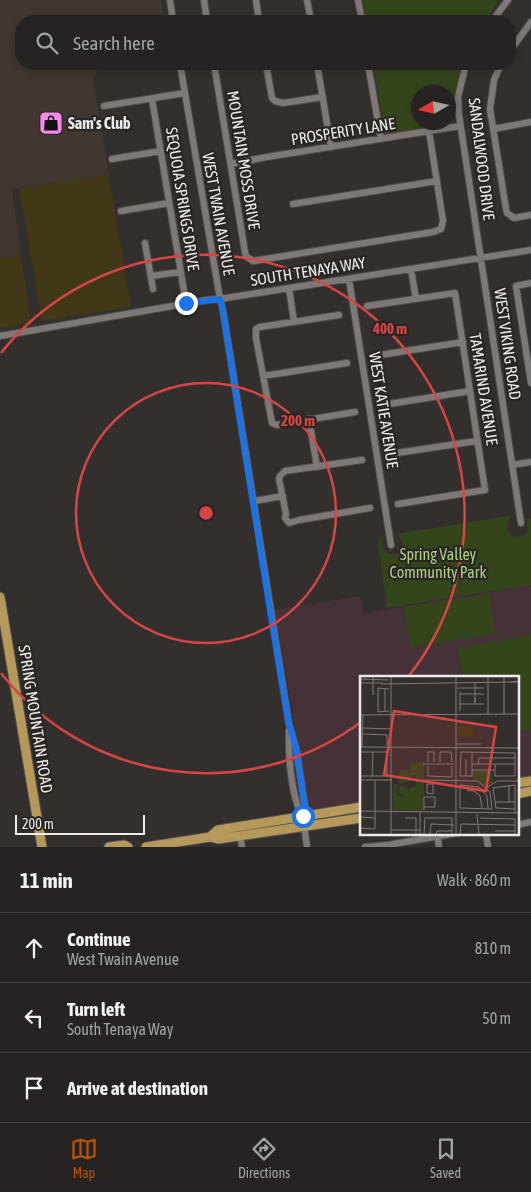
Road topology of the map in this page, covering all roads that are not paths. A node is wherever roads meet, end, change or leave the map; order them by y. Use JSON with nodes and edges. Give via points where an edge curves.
{"nodes":[{"id":1,"x":170,"y":0,"type":"edge"},
{"id":2,"x":204,"y":0,"type":"edge"},
{"id":3,"x":256,"y":0,"type":"edge"},
{"id":4,"x":307,"y":0,"type":"edge"},
{"id":5,"x":358,"y":0,"type":"edge"},
{"id":6,"x":508,"y":0,"type":"edge"},
{"id":7,"x":172,"y":15,"type":"edge"},
{"id":8,"x":206,"y":15,"type":"edge"},
{"id":9,"x":259,"y":15,"type":"edge"},
{"id":10,"x":309,"y":15,"type":"edge"},
{"id":11,"x":361,"y":15,"type":"edge"},
{"id":12,"x":497,"y":15,"type":"edge"},
{"id":13,"x":531,"y":22,"type":"edge"},
{"id":14,"x":516,"y":42,"type":"edge"},
{"id":15,"x":181,"y":70,"type":"edge"},
{"id":16,"x":215,"y":70,"type":"edge"},
{"id":17,"x":267,"y":70,"type":"edge"},
{"id":18,"x":318,"y":70,"type":"edge"},
{"id":19,"x":369,"y":70,"type":"edge"},
{"id":20,"x":464,"y":70,"type":"edge"},
{"id":21,"x":498,"y":70,"type":"edge"},
{"id":22,"x":185,"y":94,"type":"junction"},
{"id":23,"x":323,"y":96,"type":"junction"},
{"id":24,"x":152,"y":99,"type":"junction"},
{"id":25,"x":104,"y":106,"type":"dead end"},
{"id":26,"x":531,"y":122,"type":"edge"},
{"id":27,"x":460,"y":126,"type":"junction"},
{"id":28,"x":493,"y":129,"type":"junction"},
{"id":29,"x":429,"y":131,"type":"junction"},
{"id":30,"x":381,"y":139,"type":"junction"},
{"id":31,"x":331,"y":147,"type":"junction"},
{"id":32,"x":161,"y":151,"type":"junction"},
{"id":33,"x":112,"y":159,"type":"dead end"},
{"id":34,"x":231,"y":164,"type":"junction"},
{"id":35,"x":437,"y":181,"type":"junction"},
{"id":36,"x":169,"y":203,"type":"junction"},
{"id":37,"x":293,"y":204,"type":"dead end"},
{"id":38,"x":121,"y":211,"type":"dead end"},
{"id":39,"x":531,"y":215,"type":"edge"},
{"id":40,"x":146,"y":243,"type":"dead end"},
{"id":41,"x":531,"y":250,"type":"edge"},
{"id":42,"x":481,"y":258,"type":"junction"},
{"id":43,"x":411,"y":269,"type":"junction"},
{"id":44,"x":180,"y":272,"type":"junction"},
{"id":45,"x":151,"y":276,"type":"junction"},
{"id":46,"x":349,"y":279,"type":"junction"},
{"id":47,"x":531,"y":284,"type":"edge"},
{"id":48,"x":289,"y":288,"type":"junction"},
{"id":49,"x":153,"y":289,"type":"dead end"},
{"id":50,"x":220,"y":299,"type":"junction"},
{"id":51,"x":416,"y":299,"type":"junction"},
{"id":52,"x":186,"y":303,"type":"junction"},
{"id":53,"x":366,"y":306,"type":"dead end"},
{"id":54,"x":339,"y":315,"type":"dead end"},
{"id":55,"x":294,"y":322,"type":"junction"},
{"id":56,"x":527,"y":335,"type":"edge"},
{"id":57,"x":0,"y":336,"type":"edge"},
{"id":58,"x":463,"y":342,"type":"junction"},
{"id":59,"x":374,"y":356,"type":"dead end"},
{"id":60,"x":347,"y":363,"type":"dead end"},
{"id":61,"x":263,"y":376,"type":"junction"},
{"id":62,"x":531,"y":383,"type":"edge"},
{"id":63,"x":470,"y":392,"type":"junction"},
{"id":64,"x":383,"y":405,"type":"dead end"},
{"id":65,"x":355,"y":412,"type":"dead end"},
{"id":66,"x":310,"y":419,"type":"junction"},
{"id":67,"x":477,"y":441,"type":"junction"},
{"id":68,"x":390,"y":454,"type":"dead end"},
{"id":69,"x":362,"y":460,"type":"dead end"},
{"id":70,"x":531,"y":462,"type":"edge"},
{"id":71,"x":512,"y":465,"type":"junction"},
{"id":72,"x":317,"y":467,"type":"junction"},
{"id":73,"x":283,"y":496,"type":"junction"},
{"id":74,"x":254,"y":501,"type":"junction"},
{"id":75,"x":398,"y":504,"type":"dead end"},
{"id":76,"x":370,"y":508,"type":"dead end"},
{"id":77,"x":521,"y":522,"type":"dead end"},
{"id":78,"x":391,"y":545,"type":"dead end"},
{"id":79,"x":0,"y":597,"type":"edge"},
{"id":80,"x":531,"y":781,"type":"edge"},
{"id":81,"x":518,"y":783,"type":"edge"},
{"id":82,"x":531,"y":791,"type":"edge"},
{"id":83,"x":518,"y":794,"type":"edge"},
{"id":84,"x":360,"y":807,"type":"edge"},
{"id":85,"x":303,"y":816,"type":"junction"},
{"id":86,"x":360,"y":818,"type":"edge"},
{"id":87,"x":531,"y":822,"type":"edge"},
{"id":88,"x":518,"y":824,"type":"edge"},
{"id":89,"x":304,"y":826,"type":"junction"},
{"id":90,"x":486,"y":834,"type":"edge"},
{"id":91,"x":437,"y":835,"type":"edge"},
{"id":92,"x":210,"y":836,"type":"junction"},
{"id":93,"x":240,"y":836,"type":"junction"},
{"id":94,"x":388,"y":846,"type":"edge"},
{"id":95,"x":42,"y":847,"type":"edge"},
{"id":96,"x":109,"y":847,"type":"edge"},
{"id":97,"x":128,"y":847,"type":"edge"},
{"id":98,"x":148,"y":847,"type":"edge"},
{"id":99,"x":242,"y":847,"type":"edge"},
{"id":100,"x":307,"y":847,"type":"edge"},
{"id":101,"x":365,"y":847,"type":"edge"},
{"id":102,"x":438,"y":847,"type":"edge"},
{"id":103,"x":488,"y":847,"type":"edge"}],
"edges":[{"from":1,"to":7,"type":"street"},
{"from":2,"to":8,"type":"street"},
{"from":3,"to":9,"type":"street"},
{"from":4,"to":10,"type":"street"},
{"from":5,"to":11,"type":"street"},
{"from":6,"to":12,"type":"street"},
{"from":13,"to":14,"type":"street"},
{"from":15,"to":22,"type":"street","name":"WEST TWAIN AVENUE"},
{"from":16,"to":34,"type":"street","name":"MOUNTAIN MOSS DRIVE"},
{"from":17,"to":23,"type":"street","via":[[275,102]]},
{"from":18,"to":23,"type":"street"},
{"from":19,"to":30,"type":"street"},
{"from":20,"to":27,"type":"street","name":"SANDALWOOD DRIVE","via":[[458,96]]},
{"from":21,"to":28,"type":"street","via":[[490,100]]},
{"from":22,"to":24,"type":"street"},
{"from":22,"to":50,"type":"street","name":"WEST TWAIN AVENUE"},
{"from":23,"to":31,"type":"street"},
{"from":24,"to":25,"type":"street"},
{"from":24,"to":32,"type":"street","name":"SEQUOIA SPRINGS DRIVE"},
{"from":26,"to":28,"type":"street"},
{"from":27,"to":29,"type":"street","name":"PROSPERITY LANE"},
{"from":27,"to":42,"type":"street","name":"SANDALWOOD DRIVE"},
{"from":28,"to":39,"type":"street","via":[[506,209],[514,218]]},
{"from":29,"to":30,"type":"street","name":"PROSPERITY LANE"},
{"from":29,"to":35,"type":"street"},
{"from":30,"to":31,"type":"street","name":"PROSPERITY LANE"},
{"from":31,"to":34,"type":"street","name":"PROSPERITY LANE"},
{"from":32,"to":33,"type":"street"},
{"from":32,"to":36,"type":"street","name":"SEQUOIA SPRINGS DRIVE"},
{"from":34,"to":35,"type":"street","name":"MOUNTAIN MOSS DRIVE","via":[[245,252],[253,260],[441,229],[443,221]]},
{"from":35,"to":37,"type":"street"},
{"from":36,"to":38,"type":"street"},
{"from":36,"to":44,"type":"street","name":"SEQUOIA SPRINGS DRIVE"},
{"from":40,"to":45,"type":"street"},
{"from":41,"to":42,"type":"street","name":"SOUTH TENAYA WAY"},
{"from":42,"to":43,"type":"street","name":"SOUTH TENAYA WAY"},
{"from":42,"to":71,"type":"street","name":"WEST VIKING ROAD"},
{"from":43,"to":46,"type":"street","name":"SOUTH TENAYA WAY"},
{"from":43,"to":51,"type":"street"},
{"from":44,"to":45,"type":"street"},
{"from":44,"to":52,"type":"street","name":"SEQUOIA SPRINGS DRIVE"},
{"from":45,"to":49,"type":"street"},
{"from":46,"to":48,"type":"street","name":"SOUTH TENAYA WAY"},
{"from":46,"to":78,"type":"street","name":"WEST KATIE AVENUE"},
{"from":47,"to":56,"type":"street","via":[[516,286]]},
{"from":48,"to":50,"type":"street","name":"SOUTH TENAYA WAY"},
{"from":48,"to":55,"type":"street"},
{"from":50,"to":52,"type":"street","name":"SOUTH TENAYA WAY"},
{"from":50,"to":74,"type":"street","name":"WEST TWAIN AVENUE"},
{"from":51,"to":53,"type":"street"},
{"from":51,"to":58,"type":"street","name":"TAMARIND AVENUE","via":[[455,293]]},
{"from":52,"to":57,"type":"street","name":"SOUTH TENAYA WAY"},
{"from":54,"to":55,"type":"street"},
{"from":55,"to":61,"type":"street","via":[[257,328]]},
{"from":56,"to":62,"type":"street"},
{"from":58,"to":59,"type":"street"},
{"from":58,"to":63,"type":"street","name":"TAMARIND AVENUE"},
{"from":60,"to":61,"type":"street"},
{"from":61,"to":66,"type":"street","via":[[270,420],[277,425]]},
{"from":63,"to":64,"type":"street"},
{"from":63,"to":67,"type":"street","name":"TAMARIND AVENUE"},
{"from":65,"to":66,"type":"street"},
{"from":66,"to":72,"type":"street"},
{"from":67,"to":68,"type":"street"},
{"from":67,"to":75,"type":"street","name":"TAMARIND AVENUE","via":[[485,490]]},
{"from":69,"to":72,"type":"street"},
{"from":70,"to":71,"type":"street"},
{"from":71,"to":77,"type":"street","name":"WEST VIKING ROAD"},
{"from":72,"to":73,"type":"street","via":[[285,471],[280,476]]},
{"from":73,"to":74,"type":"street"},
{"from":73,"to":76,"type":"street","via":[[285,518],[289,523]]},
{"from":74,"to":85,"type":"street","name":"WEST TWAIN AVENUE","via":[[289,724],[288,749],[297,808]]},
{"from":79,"to":95,"type":"main road","name":"SPRING MOUNTAIN ROAD"},
{"from":80,"to":81,"type":"main road"},
{"from":82,"to":83,"type":"main road"},
{"from":84,"to":85,"type":"main road"},
{"from":85,"to":89,"type":"street","name":"WEST TWAIN AVENUE"},
{"from":85,"to":92,"type":"main road","via":[[218,830]]},
{"from":86,"to":89,"type":"main road"},
{"from":87,"to":88,"type":"street"},
{"from":89,"to":93,"type":"main road"},
{"from":89,"to":100,"type":"street","name":"WEST TWAIN AVENUE"},
{"from":90,"to":103,"type":"street"},
{"from":91,"to":94,"type":"street"},
{"from":91,"to":102,"type":"street"},
{"from":92,"to":93,"type":"main road","via":[[219,839]]},
{"from":92,"to":98,"type":"main road"},
{"from":93,"to":99,"type":"street"},
{"from":94,"to":101,"type":"street"},
{"from":96,"to":97,"type":"main road"}]}
